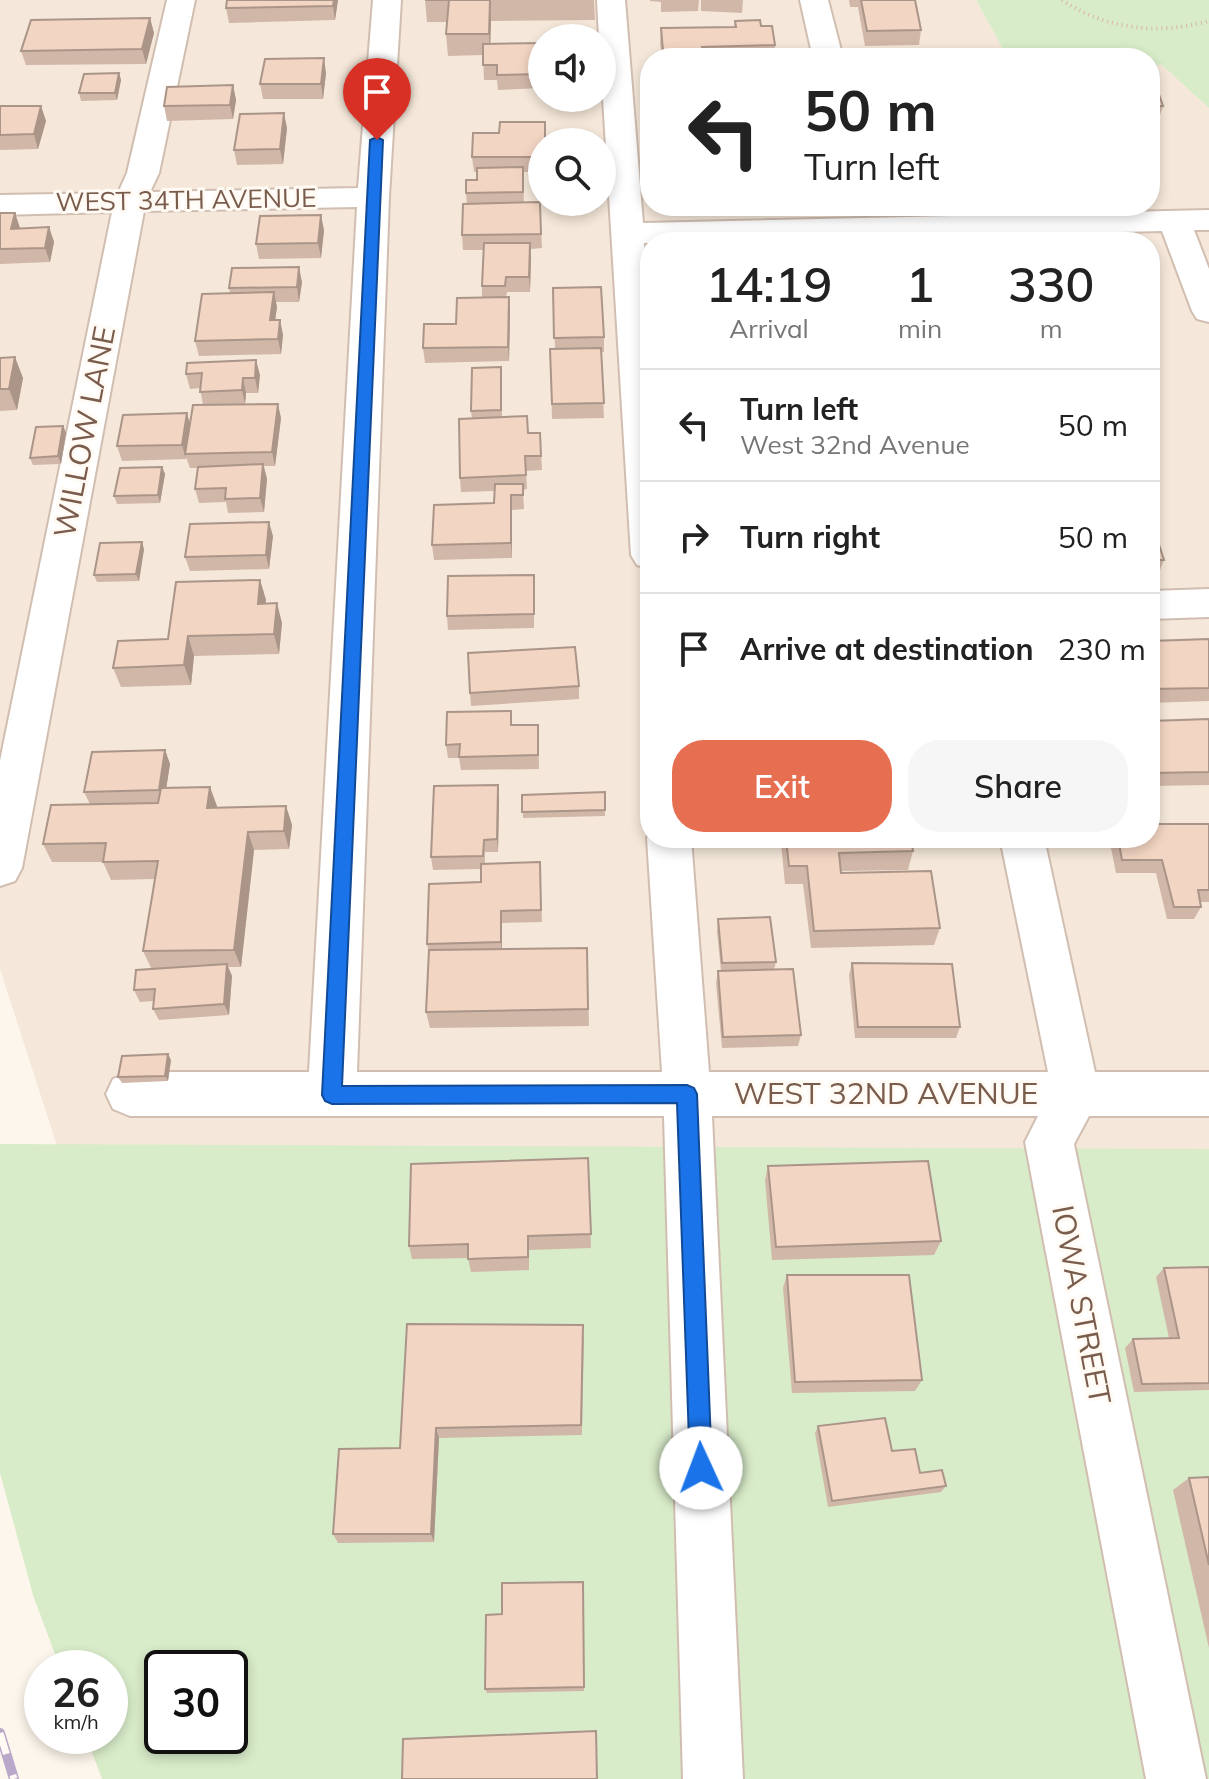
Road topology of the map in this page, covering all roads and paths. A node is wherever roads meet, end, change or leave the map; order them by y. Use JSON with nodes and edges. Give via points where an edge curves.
{"nodes":[{"id":1,"x":181,"y":0,"type":"edge"},
{"id":2,"x":387,"y":0,"type":"edge"},
{"id":3,"x":611,"y":0,"type":"edge"},
{"id":4,"x":814,"y":0,"type":"edge"},
{"id":5,"x":1062,"y":0,"type":"edge"},
{"id":6,"x":1209,"y":21,"type":"edge"},
{"id":7,"x":826,"y":48,"type":"edge"},
{"id":8,"x":373,"y":197,"type":"junction"},
{"id":9,"x":130,"y":201,"type":"junction"},
{"id":10,"x":0,"y":205,"type":"edge"},
{"id":11,"x":1209,"y":220,"type":"edge"},
{"id":12,"x":1174,"y":221,"type":"junction"},
{"id":13,"x":953,"y":232,"type":"edge"},
{"id":14,"x":628,"y":233,"type":"junction"},
{"id":15,"x":640,"y":233,"type":"edge"},
{"id":16,"x":1209,"y":311,"type":"edge"},
{"id":17,"x":640,"y":409,"type":"edge"},
{"id":18,"x":1209,"y":603,"type":"edge"},
{"id":19,"x":1160,"y":605,"type":"edge"},
{"id":20,"x":670,"y":848,"type":"edge"},
{"id":21,"x":1024,"y":848,"type":"edge"},
{"id":22,"x":0,"y":868,"type":"edge"},
{"id":23,"x":130,"y":1094,"type":"dead end"},
{"id":24,"x":687,"y":1094,"type":"junction"},
{"id":25,"x":1076,"y":1094,"type":"junction"},
{"id":26,"x":1209,"y":1094,"type":"edge"},
{"id":27,"x":332,"y":1095,"type":"junction"},
{"id":28,"x":713,"y":1779,"type":"edge"},
{"id":29,"x":1176,"y":1779,"type":"edge"}],
"edges":[{"from":1,"to":9,"type":"street","name":"WILLOW LANE","via":[[143,173]]},
{"from":2,"to":8,"type":"street"},
{"from":3,"to":14,"type":"street"},
{"from":4,"to":7,"type":"street"},
{"from":5,"to":6,"type":"path","via":[[1093,17],[1126,26],[1174,28]]},
{"from":8,"to":9,"type":"street","name":"WEST 34TH AVENUE"},
{"from":8,"to":27,"type":"street"},
{"from":9,"to":10,"type":"street","name":"WEST 34TH AVENUE"},
{"from":9,"to":22,"type":"street","name":"WILLOW LANE"},
{"from":11,"to":12,"type":"street"},
{"from":12,"to":13,"type":"street"},
{"from":12,"to":16,"type":"street"},
{"from":14,"to":15,"type":"street"},
{"from":14,"to":17,"type":"street"},
{"from":18,"to":19,"type":"street"},
{"from":20,"to":24,"type":"street"},
{"from":21,"to":25,"type":"street"},
{"from":23,"to":27,"type":"street","name":"WEST 32ND AVENUE"},
{"from":24,"to":25,"type":"street","name":"WEST 32ND AVENUE"},
{"from":24,"to":27,"type":"street","name":"WEST 32ND AVENUE"},
{"from":24,"to":28,"type":"street"},
{"from":25,"to":26,"type":"street","name":"WEST 32ND AVENUE"},
{"from":25,"to":29,"type":"street","name":"IOWA STREET","via":[[1049,1142]]}]}
